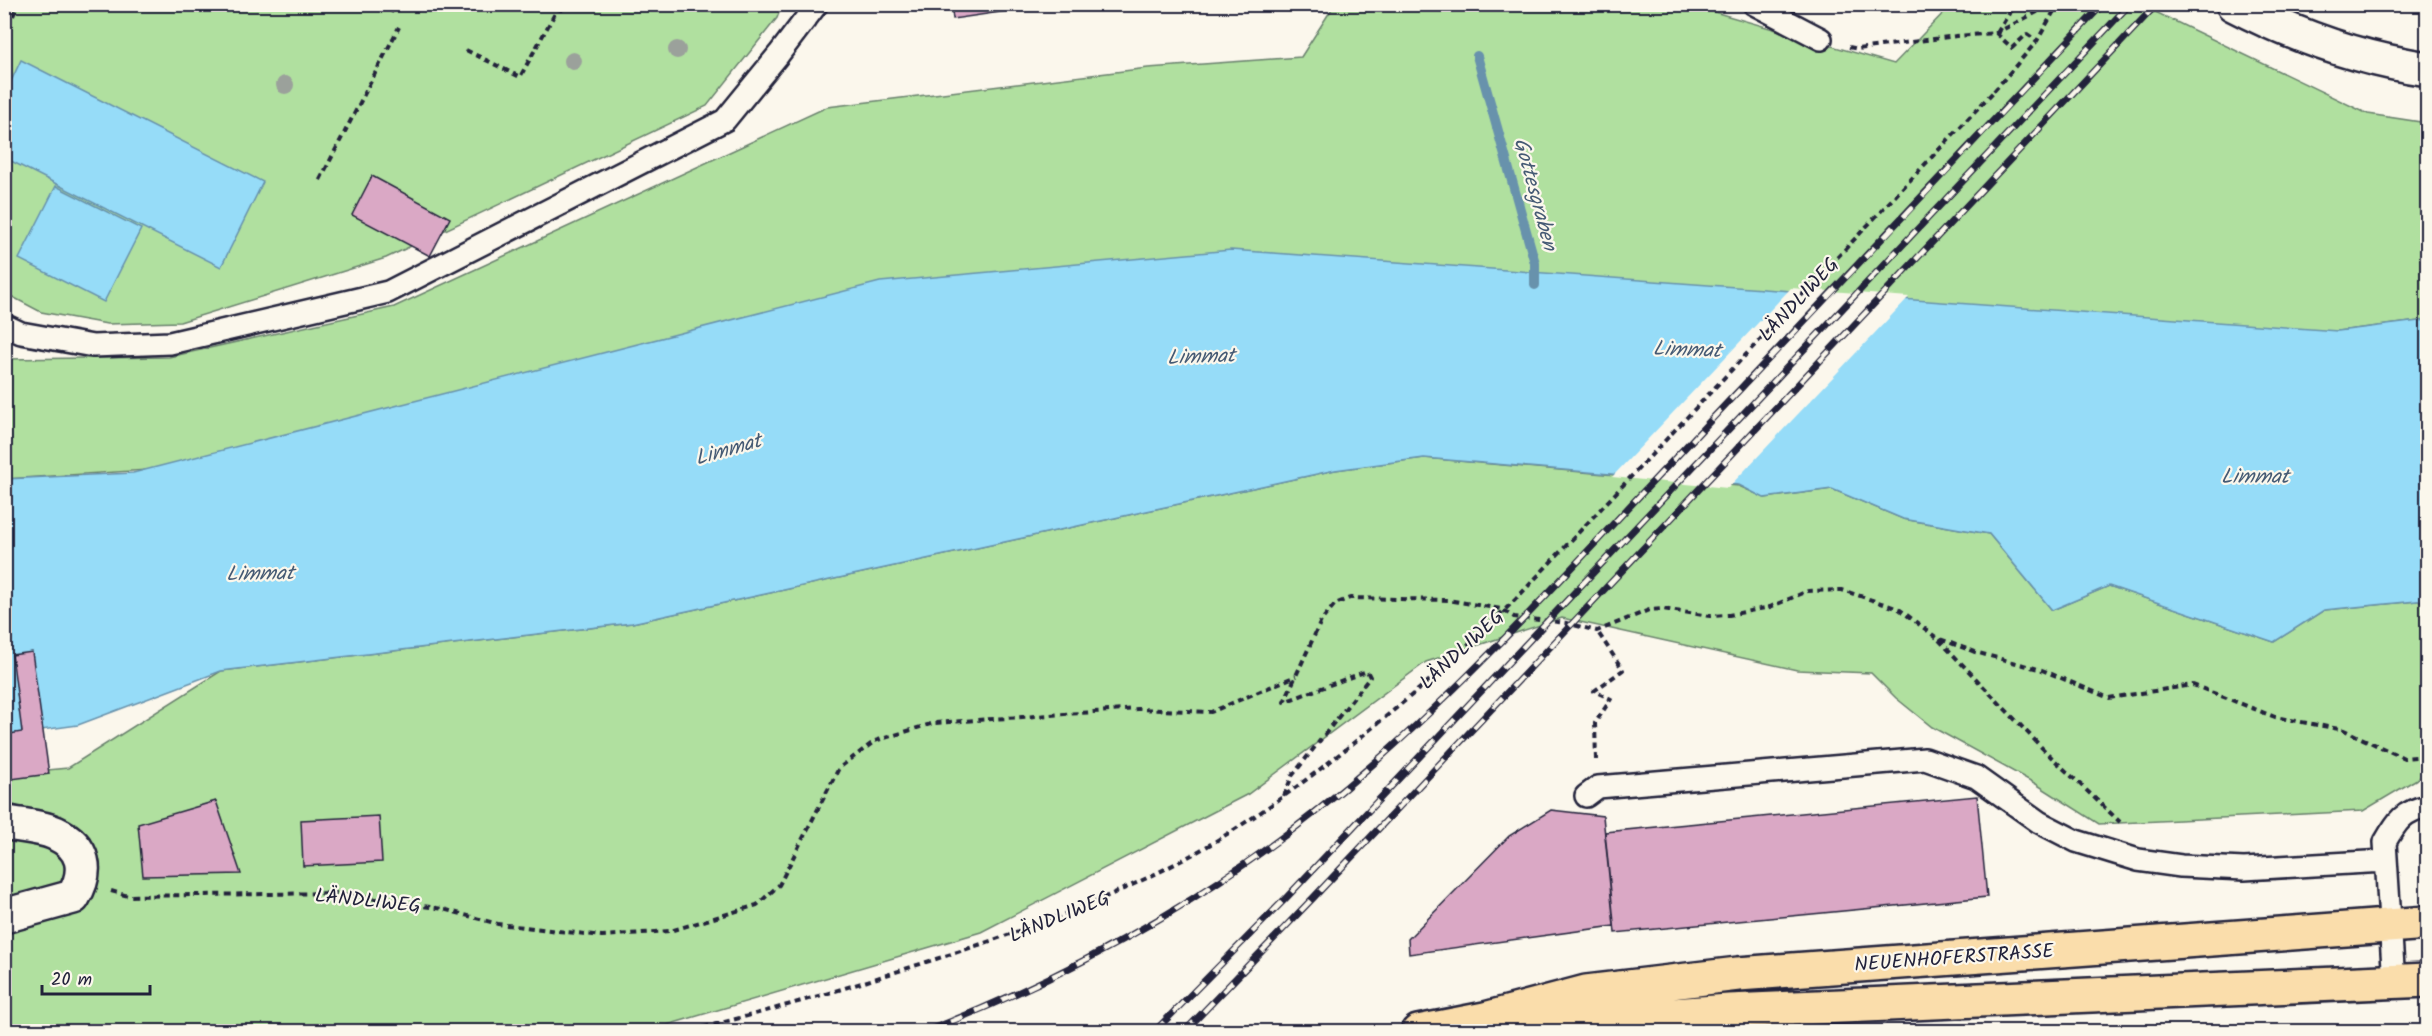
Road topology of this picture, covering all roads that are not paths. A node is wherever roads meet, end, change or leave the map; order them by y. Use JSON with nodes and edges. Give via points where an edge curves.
{"nodes":[{"id":1,"x":817,"y":4,"type":"edge"},
{"id":2,"x":1754,"y":4,"type":"edge"},
{"id":3,"x":2233,"y":4,"type":"edge"},
{"id":4,"x":1821,"y":39,"type":"road end"},
{"id":5,"x":2427,"y":69,"type":"edge"},
{"id":6,"x":4,"y":325,"type":"edge"},
{"id":7,"x":1592,"y":792,"type":"road end"},
{"id":8,"x":2427,"y":806,"type":"edge"},
{"id":9,"x":4,"y":822,"type":"edge"},
{"id":10,"x":2385,"y":861,"type":"junction"},
{"id":11,"x":4,"y":916,"type":"edge"},
{"id":12,"x":2427,"y":923,"type":"edge"},
{"id":13,"x":2390,"y":925,"type":"junction"},
{"id":14,"x":2427,"y":980,"type":"edge"},
{"id":15,"x":2394,"y":982,"type":"junction"},
{"id":16,"x":1485,"y":1019,"type":"junction"},
{"id":17,"x":1418,"y":1032,"type":"edge"}],
"edges":[{"from":1,"to":6,"type":"lane","via":[[725,120],[388,292],[170,343],[93,346],[21,333]]},
{"from":2,"to":4,"type":"lane"},
{"from":3,"to":5,"type":"main road","via":[[2324,45]]},
{"from":7,"to":10,"type":"lane","via":[[1925,759],[1976,777],[2039,822],[2076,841],[2138,860],[2244,869]]},
{"from":8,"to":10,"type":"lane","via":[[2411,810],[2395,823],[2385,842]]},
{"from":9,"to":11,"type":"main road","via":[[54,832],[73,844],[84,864],[82,883],[73,897]]},
{"from":10,"to":13,"type":"lane"},
{"from":12,"to":13,"type":"main road","name":"NEUENHOFERSTRASSE"},
{"from":13,"to":15,"type":"lane"},
{"from":13,"to":16,"type":"main road","name":"NEUENHOFERSTRASSE","via":[[1738,974],[1586,992]]},
{"from":14,"to":15,"type":"main road","name":"NEUENHOFERSTRASSE"},
{"from":15,"to":16,"type":"main road","name":"NEUENHOFERSTRASSE","via":[[1741,1010],[1589,1021]]},
{"from":16,"to":17,"type":"main road","name":"NEUENHOFERSTRASSE"}]}
